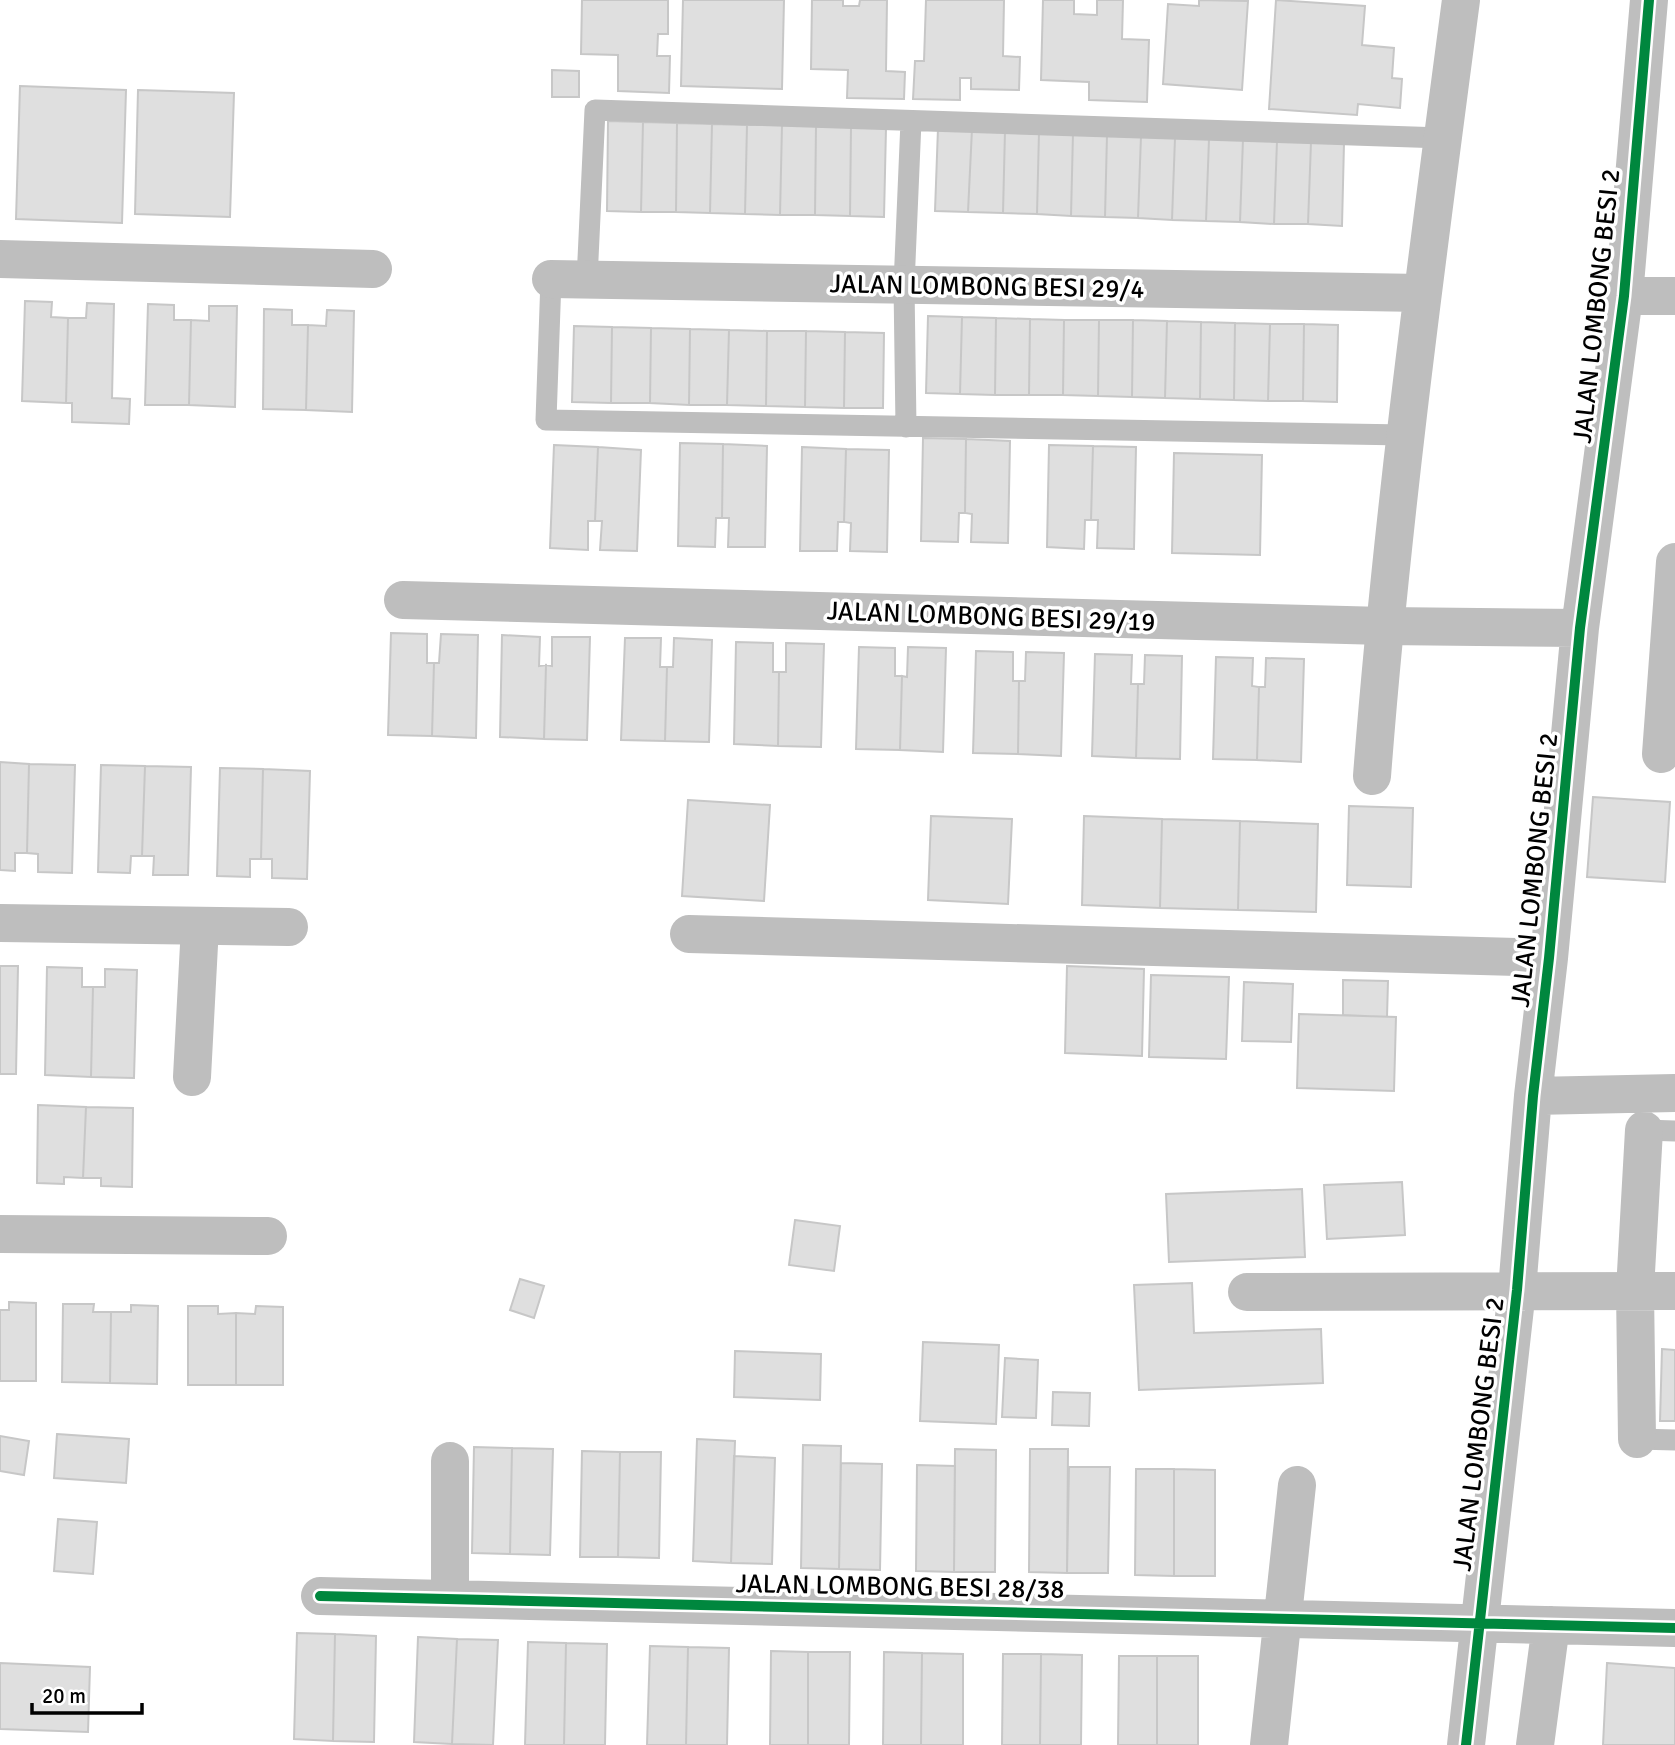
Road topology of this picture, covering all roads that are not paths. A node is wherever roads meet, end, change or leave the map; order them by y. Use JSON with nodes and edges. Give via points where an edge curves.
{"nodes":[{"id":1,"x":1461,"y":0,"type":"edge"},
{"id":2,"x":1649,"y":0,"type":"edge"},
{"id":3,"x":911,"y":121,"type":"junction"},
{"id":4,"x":1443,"y":138,"type":"junction"},
{"id":5,"x":0,"y":259,"type":"edge"},
{"id":6,"x":373,"y":269,"type":"dead end"},
{"id":7,"x":569,"y":279,"type":"junction"},
{"id":8,"x":904,"y":285,"type":"junction"},
{"id":9,"x":1422,"y":293,"type":"junction"},
{"id":10,"x":1624,"y":296,"type":"junction"},
{"id":11,"x":1675,"y":296,"type":"edge"},
{"id":12,"x":906,"y":427,"type":"junction"},
{"id":13,"x":1406,"y":435,"type":"junction"},
{"id":14,"x":1675,"y":562,"type":"edge"},
{"id":15,"x":403,"y":600,"type":"dead end"},
{"id":16,"x":1673,"y":605,"type":"edge"},
{"id":17,"x":1384,"y":626,"type":"junction"},
{"id":18,"x":1580,"y":628,"type":"junction"},
{"id":19,"x":1661,"y":754,"type":"dead end"},
{"id":20,"x":1372,"y":776,"type":"dead end"},
{"id":21,"x":0,"y":923,"type":"edge"},
{"id":22,"x":200,"y":926,"type":"junction"},
{"id":23,"x":289,"y":927,"type":"dead end"},
{"id":24,"x":689,"y":934,"type":"dead end"},
{"id":25,"x":1549,"y":958,"type":"junction"},
{"id":26,"x":192,"y":1077,"type":"dead end"},
{"id":27,"x":1675,"y":1093,"type":"edge"},
{"id":28,"x":1533,"y":1096,"type":"junction"},
{"id":29,"x":1660,"y":1130,"type":"edge"},
{"id":30,"x":0,"y":1234,"type":"edge"},
{"id":31,"x":268,"y":1236,"type":"dead end"},
{"id":32,"x":1517,"y":1290,"type":"junction"},
{"id":33,"x":1635,"y":1290,"type":"junction"},
{"id":34,"x":1675,"y":1291,"type":"edge"},
{"id":35,"x":1247,"y":1292,"type":"dead end"},
{"id":36,"x":1637,"y":1439,"type":"joint"},
{"id":37,"x":1675,"y":1440,"type":"edge"},
{"id":38,"x":450,"y":1461,"type":"dead end"},
{"id":39,"x":1297,"y":1485,"type":"dead end"},
{"id":40,"x":320,"y":1596,"type":"dead end"},
{"id":41,"x":450,"y":1598,"type":"junction"},
{"id":42,"x":1282,"y":1618,"type":"junction"},
{"id":43,"x":1479,"y":1623,"type":"junction"},
{"id":44,"x":1551,"y":1625,"type":"junction"},
{"id":45,"x":1675,"y":1628,"type":"edge"},
{"id":46,"x":1269,"y":1745,"type":"edge"},
{"id":47,"x":1466,"y":1745,"type":"edge"},
{"id":48,"x":1535,"y":1745,"type":"edge"}],
"edges":[{"from":1,"to":4,"type":"street"},
{"from":2,"to":10,"type":"street","name":"JALAN LOMBONG BESI 2"},
{"from":3,"to":4,"type":"lane"},
{"from":3,"to":7,"type":"lane","via":[[595,110]]},
{"from":3,"to":8,"type":"lane"},
{"from":4,"to":9,"type":"street"},
{"from":5,"to":6,"type":"street"},
{"from":7,"to":8,"type":"street","name":"JALAN LOMBONG BESI 29/4"},
{"from":7,"to":12,"type":"lane","via":[[546,421]]},
{"from":8,"to":9,"type":"street","name":"JALAN LOMBONG BESI 29/4"},
{"from":8,"to":12,"type":"lane"},
{"from":9,"to":13,"type":"street"},
{"from":10,"to":11,"type":"street"},
{"from":10,"to":18,"type":"street","name":"JALAN LOMBONG BESI 2"},
{"from":12,"to":13,"type":"lane"},
{"from":13,"to":17,"type":"street"},
{"from":14,"to":16,"type":"street"},
{"from":15,"to":17,"type":"street","name":"JALAN LOMBONG BESI 29/19"},
{"from":16,"to":19,"type":"street"},
{"from":17,"to":18,"type":"street","name":"JALAN LOMBONG BESI 29/19"},
{"from":17,"to":20,"type":"street"},
{"from":18,"to":25,"type":"street","name":"JALAN LOMBONG BESI 2"},
{"from":21,"to":22,"type":"street"},
{"from":22,"to":23,"type":"street"},
{"from":22,"to":26,"type":"street"},
{"from":24,"to":25,"type":"street"},
{"from":25,"to":28,"type":"street","name":"JALAN LOMBONG BESI 2"},
{"from":27,"to":28,"type":"street"},
{"from":28,"to":32,"type":"street","name":"JALAN LOMBONG BESI 2"},
{"from":29,"to":33,"type":"street"},
{"from":30,"to":31,"type":"street"},
{"from":32,"to":33,"type":"street"},
{"from":32,"to":35,"type":"street"},
{"from":32,"to":43,"type":"street","name":"JALAN LOMBONG BESI 2"},
{"from":33,"to":34,"type":"street"},
{"from":33,"to":36,"type":"street"},
{"from":36,"to":37,"type":"lane"},
{"from":38,"to":41,"type":"street"},
{"from":39,"to":42,"type":"street"},
{"from":40,"to":41,"type":"street","name":"JALAN LOMBONG BESI 28/38"},
{"from":41,"to":42,"type":"street","name":"JALAN LOMBONG BESI 28/38"},
{"from":42,"to":43,"type":"street","name":"JALAN LOMBONG BESI 28/38"},
{"from":42,"to":46,"type":"street"},
{"from":43,"to":44,"type":"street","name":"JALAN LOMBONG BESI 28/38"},
{"from":43,"to":47,"type":"street","name":"JALAN LOMBONG BESI 2"},
{"from":44,"to":45,"type":"street","name":"JALAN LOMBONG BESI 28/38"},
{"from":44,"to":48,"type":"street"}]}
